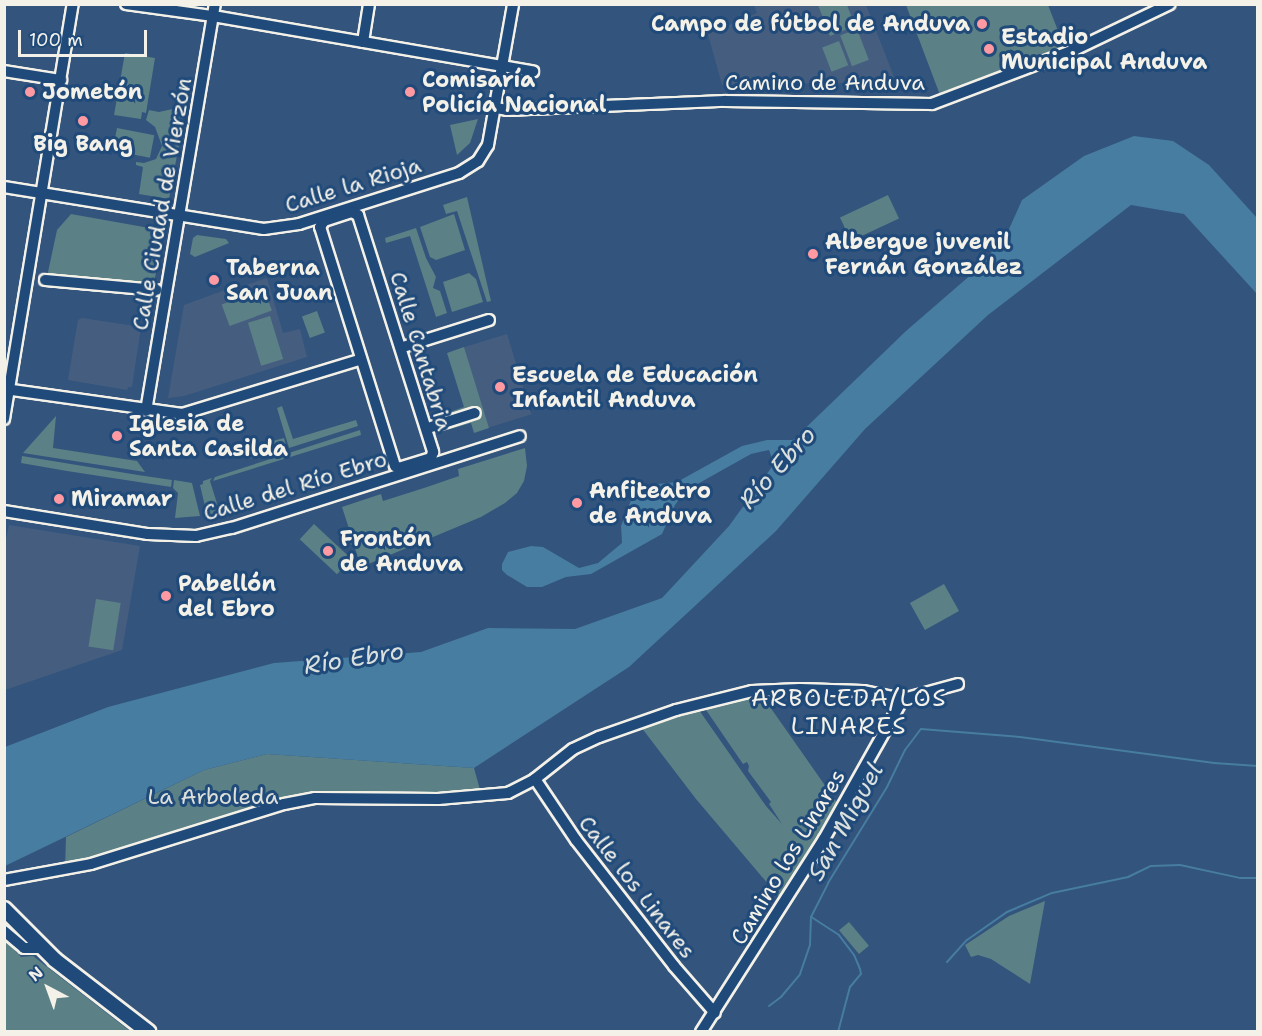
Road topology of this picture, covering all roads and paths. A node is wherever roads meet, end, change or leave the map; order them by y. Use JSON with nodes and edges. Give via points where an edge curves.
{"nodes":[{"id":1,"x":73,"y":4,"type":"edge"},
{"id":2,"x":126,"y":4,"type":"edge"},
{"id":3,"x":215,"y":4,"type":"edge"},
{"id":4,"x":369,"y":4,"type":"edge"},
{"id":5,"x":513,"y":4,"type":"edge"},
{"id":6,"x":1170,"y":4,"type":"edge"},
{"id":7,"x":213,"y":16,"type":"junction"},
{"id":8,"x":363,"y":42,"type":"junction"},
{"id":9,"x":503,"y":66,"type":"junction"},
{"id":10,"x":4,"y":71,"type":"edge"},
{"id":11,"x":534,"y":71,"type":"dead end"},
{"id":12,"x":61,"y":80,"type":"junction"},
{"id":13,"x":496,"y":108,"type":"junction"},
{"id":14,"x":4,"y":187,"type":"edge"},
{"id":15,"x":42,"y":194,"type":"junction"},
{"id":16,"x":358,"y":205,"type":"junction"},
{"id":17,"x":180,"y":216,"type":"junction"},
{"id":18,"x":319,"y":220,"type":"junction"},
{"id":19,"x":45,"y":280,"type":"dead end"},
{"id":20,"x":157,"y":290,"type":"dead end"},
{"id":21,"x":489,"y":320,"type":"dead end"},
{"id":22,"x":403,"y":347,"type":"junction"},
{"id":23,"x":359,"y":360,"type":"junction"},
{"id":24,"x":7,"y":389,"type":"edge"},
{"id":25,"x":146,"y":411,"type":"junction"},
{"id":26,"x":475,"y":412,"type":"dead end"},
{"id":27,"x":4,"y":419,"type":"edge"},
{"id":28,"x":428,"y":428,"type":"junction"},
{"id":29,"x":520,"y":436,"type":"dead end"},
{"id":30,"x":438,"y":463,"type":"junction"},
{"id":31,"x":396,"y":476,"type":"junction"},
{"id":32,"x":4,"y":511,"type":"edge"},
{"id":33,"x":958,"y":684,"type":"dead end"},
{"id":34,"x":903,"y":699,"type":"junction"},
{"id":35,"x":535,"y":779,"type":"junction"},
{"id":36,"x":4,"y":880,"type":"edge"},
{"id":37,"x":4,"y":909,"type":"edge"},
{"id":38,"x":16,"y":934,"type":"edge"},
{"id":39,"x":715,"y":1013,"type":"junction"},
{"id":40,"x":148,"y":1032,"type":"edge"},
{"id":41,"x":701,"y":1032,"type":"edge"}],
"edges":[{"from":1,"to":12,"type":"street"},
{"from":2,"to":7,"type":"street"},
{"from":3,"to":7,"type":"street","name":"Calle Ciudad de Vierzón"},
{"from":4,"to":8,"type":"street"},
{"from":5,"to":9,"type":"street","name":"Calle la Rioja"},
{"from":6,"to":13,"type":"street","name":"Camino de Anduva","via":[[1074,50],[932,104],[724,101]]},
{"from":7,"to":8,"type":"street"},
{"from":7,"to":17,"type":"street","name":"Calle Ciudad de Vierzón"},
{"from":8,"to":9,"type":"street"},
{"from":9,"to":11,"type":"street"},
{"from":9,"to":13,"type":"street","name":"Calle la Rioja"},
{"from":10,"to":12,"type":"street"},
{"from":12,"to":15,"type":"street"},
{"from":13,"to":16,"type":"street","name":"Calle la Rioja","via":[[488,145],[478,161],[459,173]]},
{"from":14,"to":15,"type":"street","name":"Calle la Rioja"},
{"from":15,"to":17,"type":"street","name":"Calle la Rioja"},
{"from":15,"to":24,"type":"street"},
{"from":16,"to":18,"type":"street","name":"Calle la Rioja"},
{"from":16,"to":22,"type":"street","name":"Calle Cantabria"},
{"from":17,"to":18,"type":"street","name":"Calle la Rioja","via":[[264,229]]},
{"from":17,"to":25,"type":"street","name":"Calle Ciudad de Vierzón"},
{"from":18,"to":18,"type":"street","name":"Calle Cantabria","via":[[352,212],[358,215],[433,452],[431,458],[395,466]]},
{"from":18,"to":23,"type":"street"},
{"from":19,"to":20,"type":"street"},
{"from":21,"to":22,"type":"street"},
{"from":22,"to":28,"type":"street","name":"Calle Cantabria"},
{"from":23,"to":25,"type":"street","via":[[191,412]]},
{"from":23,"to":31,"type":"street"},
{"from":24,"to":25,"type":"street"},
{"from":24,"to":27,"type":"street"},
{"from":26,"to":28,"type":"street"},
{"from":28,"to":30,"type":"street","name":"Calle Cantabria"},
{"from":29,"to":30,"type":"street","name":"Calle del Río Ebro"},
{"from":30,"to":31,"type":"street","name":"Calle del Río Ebro"},
{"from":31,"to":32,"type":"street","name":"Calle del Río Ebro","via":[[196,536],[148,534]]},
{"from":33,"to":34,"type":"street"},
{"from":34,"to":35,"type":"street","via":[[863,691],[800,688],[735,695],[676,710],[599,737],[573,749]]},
{"from":34,"to":39,"type":"street","name":"Camino los Linares","via":[[824,839]]},
{"from":35,"to":36,"type":"street","via":[[508,793],[482,797],[315,798],[284,804],[92,864]]},
{"from":35,"to":39,"type":"street","name":"Calle los Linares","via":[[576,840]]},
{"from":37,"to":38,"type":"main road"},
{"from":38,"to":40,"type":"main road","via":[[42,948]]},
{"from":39,"to":41,"type":"street","name":"Camino los Linares"}]}
